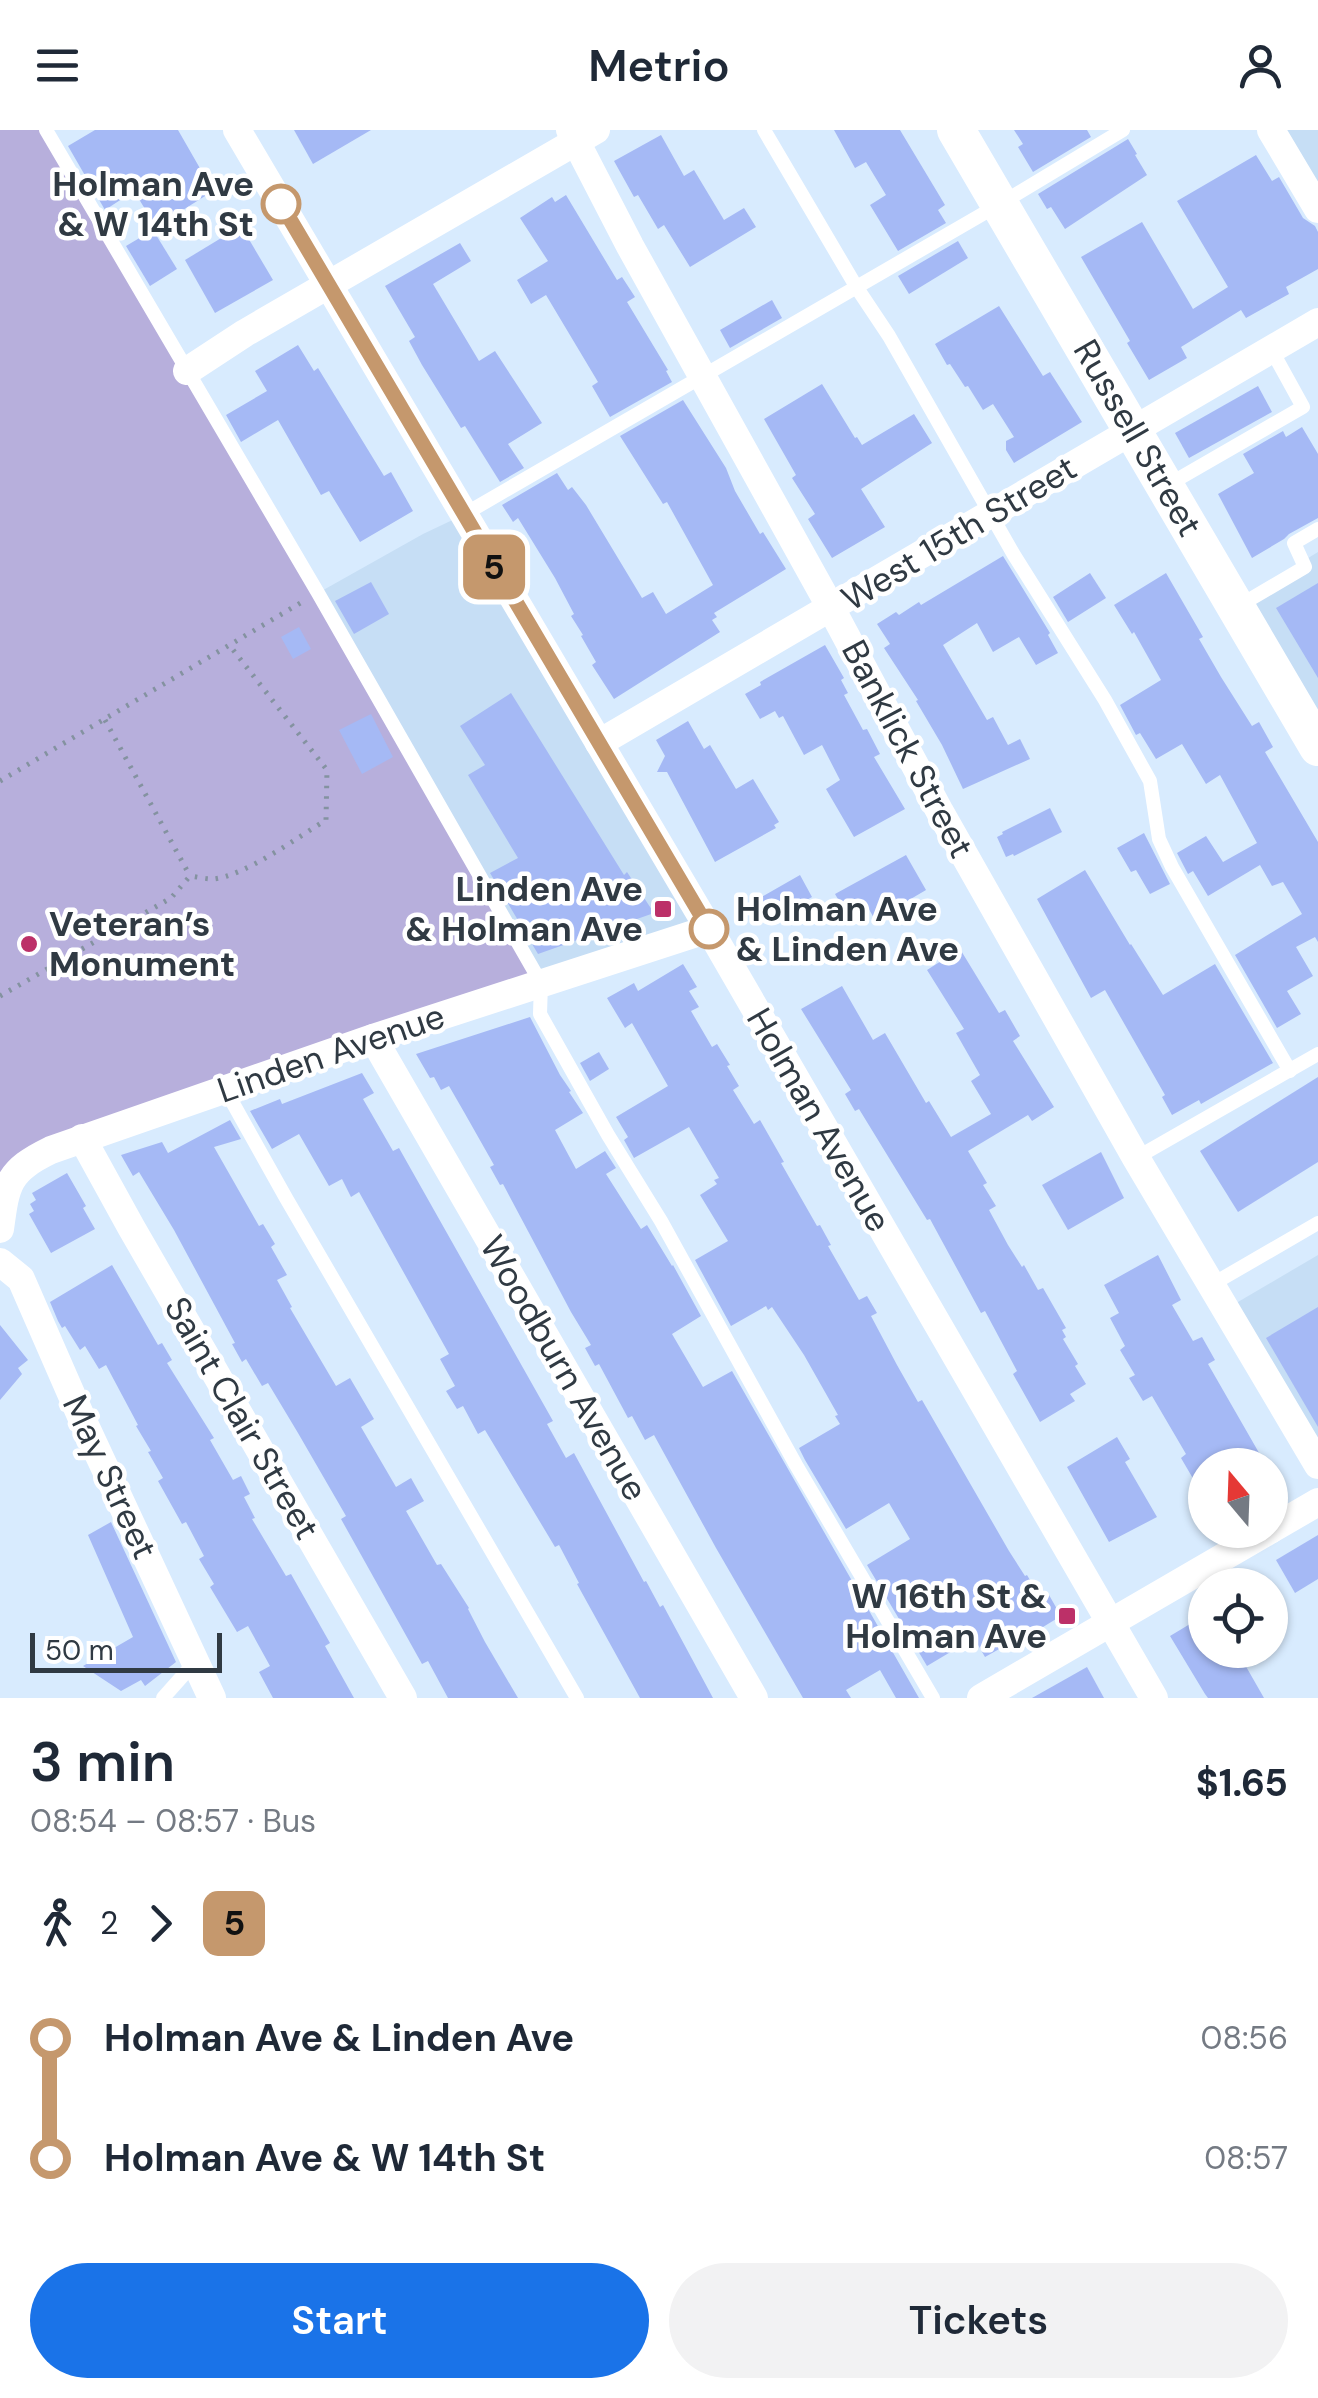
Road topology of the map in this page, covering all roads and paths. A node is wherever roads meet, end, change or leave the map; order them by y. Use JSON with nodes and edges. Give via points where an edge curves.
{"nodes":[{"id":1,"x":46,"y":130,"type":"edge"},
{"id":2,"x":237,"y":130,"type":"edge"},
{"id":3,"x":764,"y":130,"type":"edge"},
{"id":4,"x":956,"y":130,"type":"edge"},
{"id":5,"x":1123,"y":130,"type":"edge"},
{"id":6,"x":1271,"y":130,"type":"edge"},
{"id":7,"x":580,"y":134,"type":"edge"},
{"id":8,"x":1000,"y":204,"type":"junction"},
{"id":9,"x":1318,"y":210,"type":"edge"},
{"id":10,"x":330,"y":286,"type":"junction"},
{"id":11,"x":857,"y":288,"type":"junction"},
{"id":12,"x":1318,"y":322,"type":"edge"},
{"id":13,"x":1271,"y":349,"type":"junction"},
{"id":14,"x":187,"y":370,"type":"junction"},
{"id":15,"x":704,"y":376,"type":"junction"},
{"id":16,"x":1133,"y":430,"type":"junction"},
{"id":17,"x":1166,"y":486,"type":"junction"},
{"id":18,"x":992,"y":514,"type":"junction"},
{"id":19,"x":463,"y":515,"type":"junction"},
{"id":20,"x":1318,"y":529,"type":"edge"},
{"id":21,"x":318,"y":593,"type":"junction"},
{"id":22,"x":1236,"y":607,"type":"junction"},
{"id":23,"x":831,"y":608,"type":"junction"},
{"id":24,"x":230,"y":646,"type":"junction"},
{"id":25,"x":105,"y":720,"type":"junction"},
{"id":26,"x":599,"y":744,"type":"junction"},
{"id":27,"x":1318,"y":747,"type":"edge"},
{"id":28,"x":0,"y":781,"type":"edge"},
{"id":29,"x":190,"y":876,"type":"junction"},
{"id":30,"x":709,"y":929,"type":"junction"},
{"id":31,"x":541,"y":983,"type":"junction"},
{"id":32,"x":0,"y":996,"type":"edge"},
{"id":33,"x":373,"y":1038,"type":"junction"},
{"id":34,"x":1318,"y":1054,"type":"edge"},
{"id":35,"x":1290,"y":1070,"type":"junction"},
{"id":36,"x":225,"y":1089,"type":"junction"},
{"id":37,"x":82,"y":1138,"type":"junction"},
{"id":38,"x":1136,"y":1158,"type":"junction"},
{"id":39,"x":1318,"y":1223,"type":"edge"},
{"id":40,"x":0,"y":1229,"type":"edge"},
{"id":41,"x":0,"y":1262,"type":"edge"},
{"id":42,"x":1212,"y":1285,"type":"junction"},
{"id":43,"x":1318,"y":1465,"type":"edge"},
{"id":44,"x":1318,"y":1502,"type":"edge"},
{"id":45,"x":1288,"y":1520,"type":"edge"},
{"id":46,"x":1239,"y":1548,"type":"edge"},
{"id":47,"x":1111,"y":1623,"type":"junction"},
{"id":48,"x":196,"y":1662,"type":"junction"},
{"id":49,"x":163,"y":1698,"type":"edge"},
{"id":50,"x":212,"y":1698,"type":"edge"},
{"id":51,"x":403,"y":1698,"type":"edge"},
{"id":52,"x":577,"y":1698,"type":"edge"},
{"id":53,"x":754,"y":1698,"type":"edge"},
{"id":54,"x":933,"y":1698,"type":"edge"},
{"id":55,"x":981,"y":1698,"type":"edge"},
{"id":56,"x":1154,"y":1698,"type":"edge"}],
"edges":[{"from":1,"to":14,"type":"lane"},
{"from":2,"to":10,"type":"street","name":"Holman Avenue"},
{"from":3,"to":11,"type":"lane"},
{"from":4,"to":8,"type":"street","name":"Russell Street"},
{"from":5,"to":8,"type":"lane"},
{"from":6,"to":9,"type":"street"},
{"from":7,"to":10,"type":"street"},
{"from":7,"to":15,"type":"street","name":"Banklick Street","via":[[630,246]]},
{"from":8,"to":11,"type":"lane"},
{"from":8,"to":16,"type":"street","name":"Russell Street"},
{"from":10,"to":14,"type":"street"},
{"from":10,"to":19,"type":"street","name":"Holman Avenue"},
{"from":11,"to":15,"type":"lane"},
{"from":11,"to":18,"type":"lane"},
{"from":12,"to":13,"type":"street","name":"West 15th Street"},
{"from":13,"to":16,"type":"street","name":"West 15th Street"},
{"from":13,"to":17,"type":"lane","via":[[1303,406]]},
{"from":14,"to":21,"type":"lane"},
{"from":15,"to":19,"type":"lane"},
{"from":15,"to":23,"type":"street","name":"Banklick Street"},
{"from":16,"to":17,"type":"street","name":"Russell Street"},
{"from":16,"to":18,"type":"street","name":"West 15th Street"},
{"from":17,"to":22,"type":"street","name":"Russell Street"},
{"from":18,"to":23,"type":"street","name":"West 15th Street"},
{"from":18,"to":35,"type":"lane","via":[[1150,781],[1172,867]]},
{"from":19,"to":26,"type":"street","name":"Holman Avenue"},
{"from":20,"to":22,"type":"lane","via":[[1294,542],[1305,567]]},
{"from":21,"to":24,"type":"path"},
{"from":21,"to":31,"type":"lane"},
{"from":22,"to":27,"type":"street","name":"Russell Street"},
{"from":23,"to":26,"type":"street","name":"West 15th Street"},
{"from":23,"to":38,"type":"street","name":"Banklick Street"},
{"from":24,"to":25,"type":"path"},
{"from":24,"to":29,"type":"path","via":[[327,770],[326,820],[250,866],[223,877]]},
{"from":25,"to":28,"type":"path"},
{"from":25,"to":29,"type":"path"},
{"from":26,"to":30,"type":"street","name":"Holman Avenue"},
{"from":29,"to":32,"type":"path","via":[[171,898]]},
{"from":30,"to":31,"type":"street","name":"Linden Avenue"},
{"from":30,"to":47,"type":"street","name":"Holman Avenue"},
{"from":31,"to":33,"type":"street","name":"Linden Avenue"},
{"from":31,"to":54,"type":"lane","via":[[540,1014]]},
{"from":33,"to":36,"type":"street","name":"Linden Avenue"},
{"from":33,"to":53,"type":"street","name":"Woodburn Avenue"},
{"from":34,"to":35,"type":"lane"},
{"from":35,"to":38,"type":"lane"},
{"from":36,"to":37,"type":"street","name":"Linden Avenue"},
{"from":36,"to":52,"type":"lane"},
{"from":37,"to":40,"type":"street","name":"Linden Avenue","via":[[24,1163],[9,1182]]},
{"from":37,"to":51,"type":"street","name":"Saint Clair Street"},
{"from":38,"to":42,"type":"street","name":"Banklick Street"},
{"from":39,"to":42,"type":"lane"},
{"from":41,"to":48,"type":"street","name":"May Street","via":[[21,1279]]},
{"from":42,"to":43,"type":"street","name":"Banklick Street"},
{"from":44,"to":45,"type":"street"},
{"from":46,"to":47,"type":"street"},
{"from":47,"to":55,"type":"street"},
{"from":47,"to":56,"type":"street","name":"Holman Avenue"},
{"from":48,"to":49,"type":"lane"},
{"from":48,"to":50,"type":"street","name":"May Street"}]}
